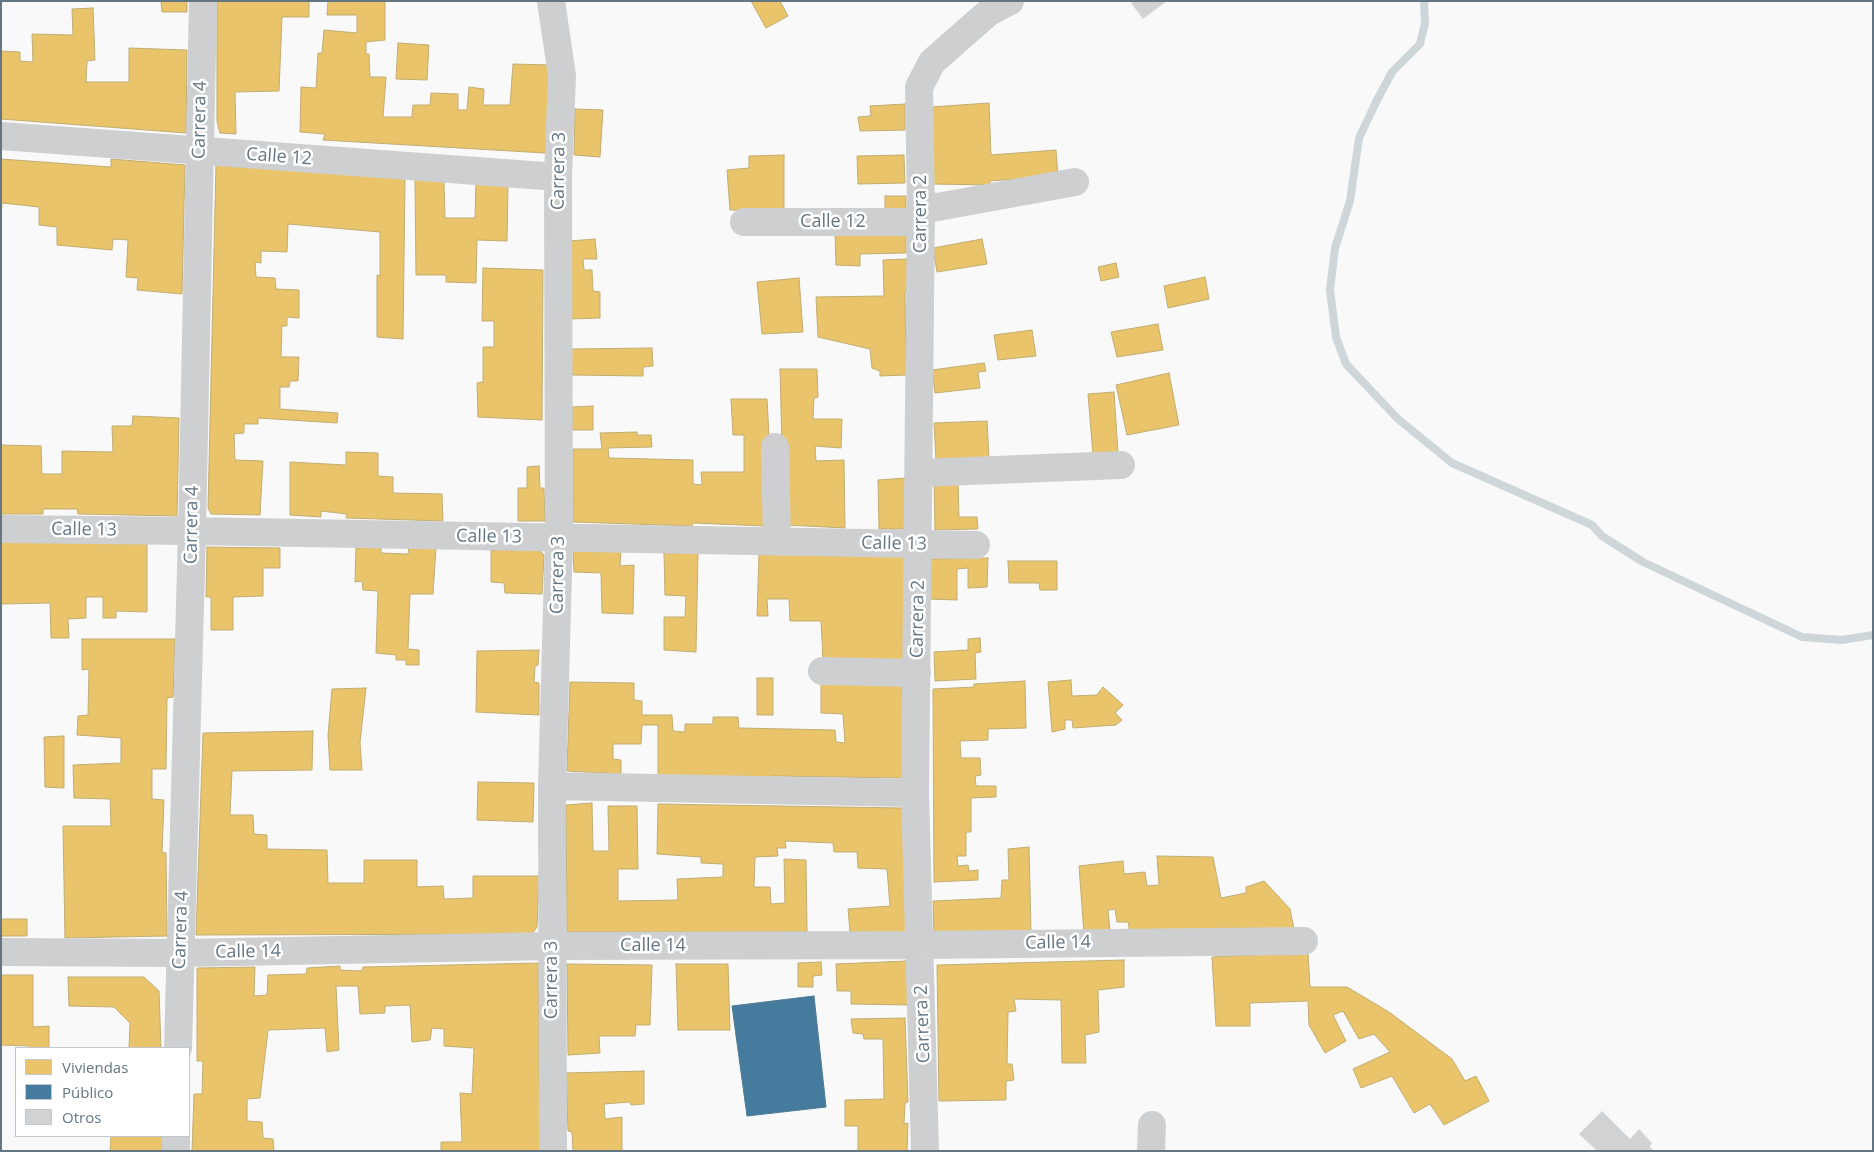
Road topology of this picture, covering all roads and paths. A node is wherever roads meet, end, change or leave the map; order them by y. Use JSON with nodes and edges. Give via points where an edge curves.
{"nodes":[{"id":1,"x":203,"y":1,"type":"edge"},
{"id":2,"x":551,"y":1,"type":"edge"},
{"id":3,"x":995,"y":5,"type":"edge"},
{"id":4,"x":1,"y":136,"type":"edge"},
{"id":5,"x":199,"y":151,"type":"junction"},
{"id":6,"x":558,"y":177,"type":"junction"},
{"id":7,"x":1075,"y":182,"type":"dead end"},
{"id":8,"x":921,"y":216,"type":"junction"},
{"id":9,"x":744,"y":222,"type":"dead end"},
{"id":10,"x":775,"y":447,"type":"dead end"},
{"id":11,"x":1121,"y":465,"type":"dead end"},
{"id":12,"x":919,"y":473,"type":"junction"},
{"id":13,"x":1,"y":529,"type":"edge"},
{"id":14,"x":192,"y":531,"type":"junction"},
{"id":15,"x":559,"y":538,"type":"junction"},
{"id":16,"x":777,"y":541,"type":"junction"},
{"id":17,"x":919,"y":545,"type":"junction"},
{"id":18,"x":976,"y":545,"type":"dead end"},
{"id":19,"x":822,"y":671,"type":"dead end"},
{"id":20,"x":917,"y":673,"type":"junction"},
{"id":21,"x":552,"y":786,"type":"junction"},
{"id":22,"x":915,"y":793,"type":"junction"},
{"id":23,"x":1304,"y":941,"type":"dead end"},
{"id":24,"x":920,"y":945,"type":"junction"},
{"id":25,"x":551,"y":946,"type":"junction"},
{"id":26,"x":1,"y":952,"type":"edge"},
{"id":27,"x":180,"y":953,"type":"junction"},
{"id":28,"x":178,"y":1047,"type":"edge"},
{"id":29,"x":176,"y":1137,"type":"edge"},
{"id":30,"x":176,"y":1151,"type":"edge"},
{"id":31,"x":553,"y":1151,"type":"edge"},
{"id":32,"x":926,"y":1151,"type":"edge"}],
"edges":[{"from":1,"to":5,"type":"street","name":"Carrera 4"},
{"from":2,"to":6,"type":"street","name":"Carrera 3","via":[[562,76]]},
{"from":3,"to":8,"type":"street","name":"Carrera 2","via":[[932,62],[919,87]]},
{"from":4,"to":5,"type":"street","name":"Calle 12"},
{"from":5,"to":6,"type":"street","name":"Calle 12"},
{"from":5,"to":14,"type":"street","name":"Carrera 4"},
{"from":6,"to":15,"type":"street","name":"Carrera 3"},
{"from":7,"to":8,"type":"street","name":"Calle 12"},
{"from":8,"to":9,"type":"street","name":"Calle 12"},
{"from":8,"to":12,"type":"street","name":"Carrera 2"},
{"from":10,"to":16,"type":"street"},
{"from":11,"to":12,"type":"street"},
{"from":12,"to":17,"type":"street","name":"Carrera 2"},
{"from":13,"to":14,"type":"street","name":"Calle 13"},
{"from":14,"to":15,"type":"street","name":"Calle 13"},
{"from":14,"to":27,"type":"street","name":"Carrera 4"},
{"from":15,"to":16,"type":"street","name":"Calle 13"},
{"from":15,"to":21,"type":"street","name":"Carrera 3"},
{"from":16,"to":17,"type":"street","name":"Calle 13"},
{"from":17,"to":18,"type":"street","name":"Calle 13"},
{"from":17,"to":20,"type":"street","name":"Carrera 2"},
{"from":19,"to":20,"type":"street"},
{"from":20,"to":22,"type":"street","name":"Carrera 2"},
{"from":21,"to":22,"type":"street"},
{"from":21,"to":25,"type":"street","name":"Carrera 3"},
{"from":22,"to":24,"type":"street","name":"Carrera 2"},
{"from":23,"to":24,"type":"street","name":"Calle 14"},
{"from":24,"to":25,"type":"street","name":"Calle 14"},
{"from":24,"to":32,"type":"street","name":"Carrera 2"},
{"from":25,"to":27,"type":"street","name":"Calle 14"},
{"from":25,"to":31,"type":"street","name":"Carrera 3"},
{"from":26,"to":27,"type":"street","name":"Calle 14"},
{"from":27,"to":28,"type":"street","name":"Carrera 4"},
{"from":29,"to":30,"type":"street"}]}
